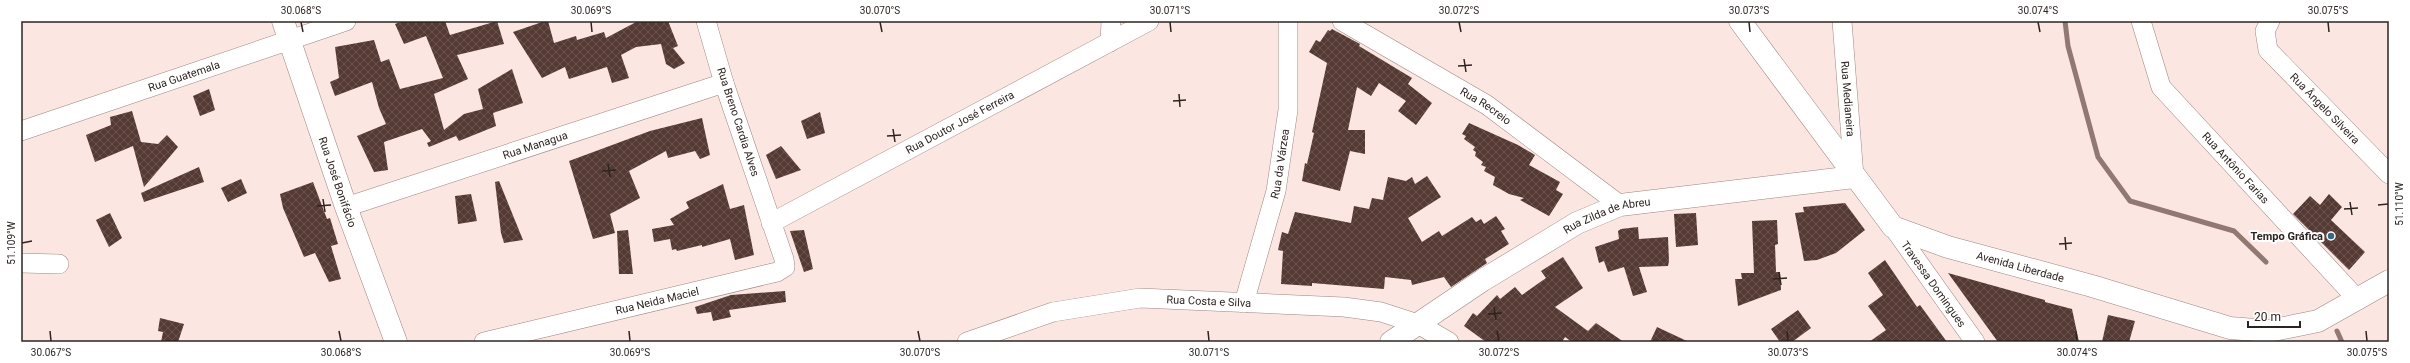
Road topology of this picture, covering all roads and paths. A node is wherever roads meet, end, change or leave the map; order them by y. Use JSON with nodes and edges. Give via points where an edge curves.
{"nodes":[{"id":1,"x":346,"y":21,"type":"edge"},
{"id":2,"x":706,"y":21,"type":"edge"},
{"id":3,"x":1111,"y":21,"type":"edge"},
{"id":4,"x":1149,"y":21,"type":"edge"},
{"id":5,"x":1288,"y":21,"type":"edge"},
{"id":6,"x":1342,"y":21,"type":"edge"},
{"id":7,"x":1740,"y":21,"type":"edge"},
{"id":8,"x":1842,"y":21,"type":"edge"},
{"id":9,"x":2141,"y":21,"type":"edge"},
{"id":10,"x":2270,"y":21,"type":"edge"},
{"id":11,"x":286,"y":31,"type":"edge"},
{"id":12,"x":1110,"y":42,"type":"junction"},
{"id":13,"x":724,"y":83,"type":"junction"},
{"id":14,"x":21,"y":131,"type":"edge"},
{"id":15,"x":2389,"y":174,"type":"edge"},
{"id":16,"x":1854,"y":177,"type":"junction"},
{"id":17,"x":1620,"y":205,"type":"junction"},
{"id":18,"x":346,"y":207,"type":"junction"},
{"id":19,"x":771,"y":223,"type":"junction"},
{"id":20,"x":1893,"y":227,"type":"junction"},
{"id":21,"x":21,"y":263,"type":"edge"},
{"id":22,"x":59,"y":264,"type":"dead end"},
{"id":23,"x":2389,"y":281,"type":"edge"},
{"id":24,"x":2358,"y":300,"type":"junction"},
{"id":25,"x":1244,"y":303,"type":"junction"},
{"id":26,"x":1418,"y":324,"type":"junction"},
{"id":27,"x":2268,"y":336,"type":"edge"},
{"id":28,"x":396,"y":342,"type":"edge"},
{"id":29,"x":484,"y":342,"type":"edge"},
{"id":30,"x":967,"y":342,"type":"edge"},
{"id":31,"x":1391,"y":342,"type":"edge"},
{"id":32,"x":1449,"y":342,"type":"edge"},
{"id":33,"x":1975,"y":342,"type":"edge"}],
"edges":[{"from":1,"to":11,"type":"street","name":"Rua Guatemala"},
{"from":2,"to":13,"type":"street","name":"Rua Breno Cardia Alves"},
{"from":3,"to":12,"type":"street"},
{"from":4,"to":12,"type":"street","name":"Rua Doutor José Ferreira"},
{"from":5,"to":25,"type":"street","name":"Rua da Várzea","via":[[1288,110],[1276,191]]},
{"from":6,"to":17,"type":"street","name":"Rua Recreio","via":[[1487,105]]},
{"from":7,"to":16,"type":"street"},
{"from":8,"to":16,"type":"street","name":"Rua Medianeira"},
{"from":9,"to":24,"type":"street","name":"Rua Antônio Farias","via":[[2161,88]]},
{"from":10,"to":15,"type":"street","name":"Rua Ângelo Silveira","via":[[2264,40],[2268,50]]},
{"from":11,"to":14,"type":"street","name":"Rua Guatemala"},
{"from":11,"to":18,"type":"street","name":"Rua José Bonifácio"},
{"from":12,"to":19,"type":"street","name":"Rua Doutor José Ferreira"},
{"from":13,"to":18,"type":"street","name":"Rua Managua"},
{"from":13,"to":19,"type":"street","name":"Rua Breno Cardia Alves"},
{"from":16,"to":17,"type":"street","name":"Rua Zilda de Abreu"},
{"from":16,"to":20,"type":"street"},
{"from":17,"to":26,"type":"street","name":"Rua Zilda de Abreu","via":[[1577,223]]},
{"from":18,"to":28,"type":"street","name":"Rua José Bonifácio"},
{"from":19,"to":29,"type":"street","name":"Rua Neida Maciel","via":[[785,267],[777,272]]},
{"from":20,"to":27,"type":"street","name":"Avenida Liberdade","via":[[1948,247],[2092,286],[2230,328]]},
{"from":20,"to":33,"type":"street","name":"Travessa Domingues"},
{"from":21,"to":22,"type":"street"},
{"from":23,"to":24,"type":"street","name":"Avenida Liberdade"},
{"from":24,"to":27,"type":"street","name":"Avenida Liberdade","via":[[2318,321]]},
{"from":25,"to":26,"type":"street","name":"Rua Costa e Silva","via":[[1344,307],[1381,312]]},
{"from":25,"to":30,"type":"street","name":"Rua Costa e Silva","via":[[1140,298],[1054,312]]},
{"from":26,"to":31,"type":"street","name":"Rua Zilda de Abreu"},
{"from":26,"to":32,"type":"street","name":"Rua Costa e Silva"}]}
